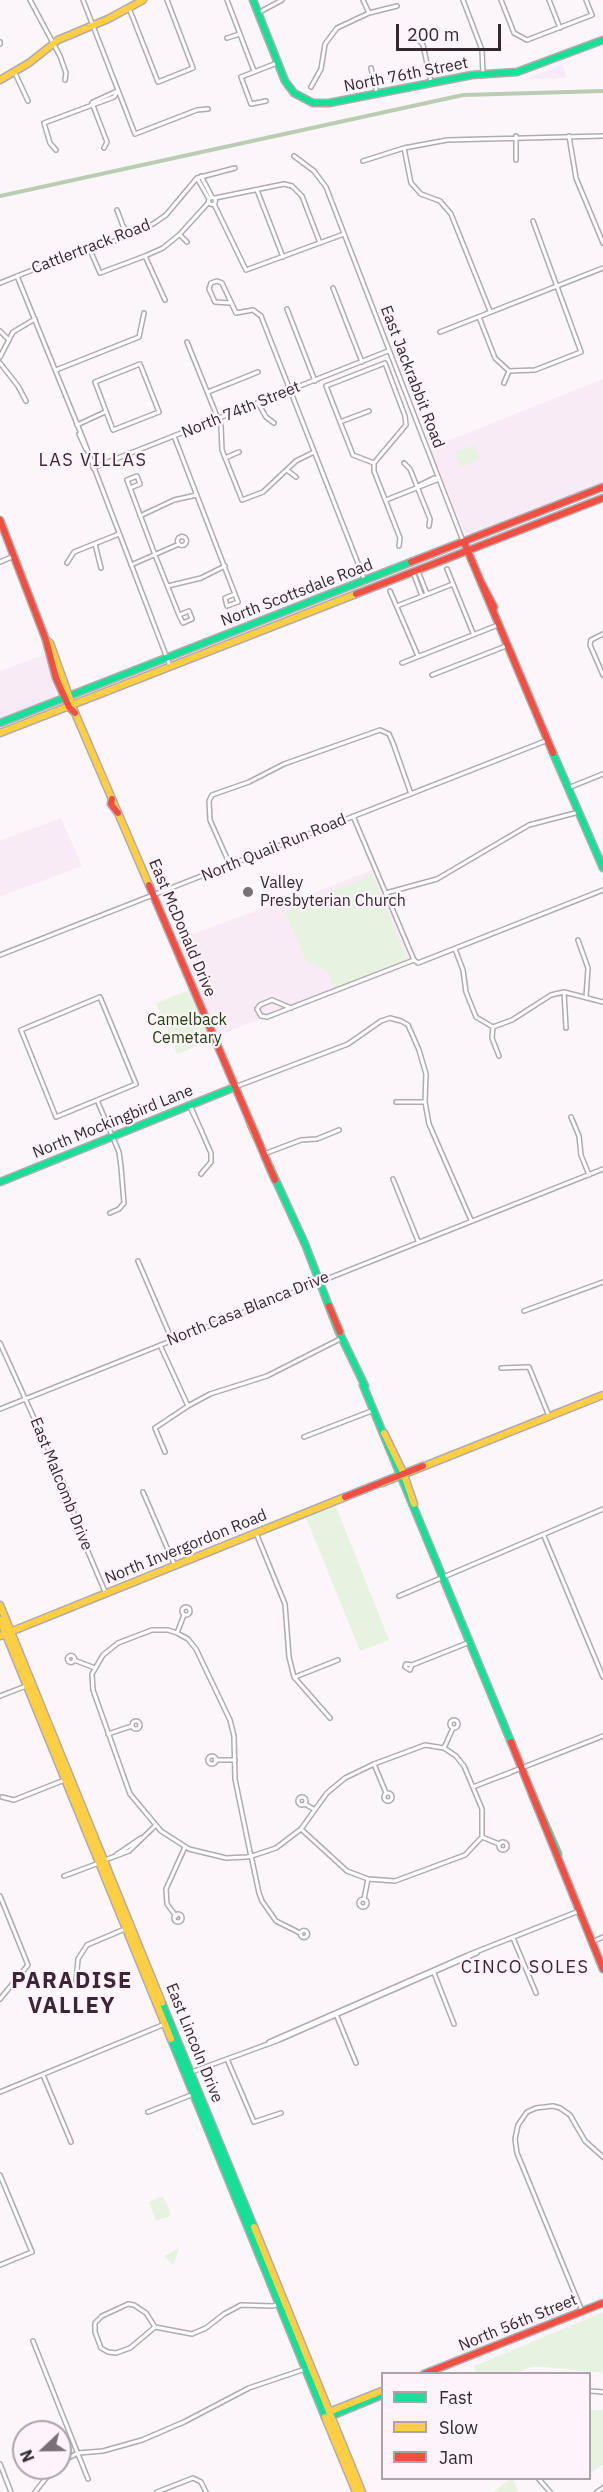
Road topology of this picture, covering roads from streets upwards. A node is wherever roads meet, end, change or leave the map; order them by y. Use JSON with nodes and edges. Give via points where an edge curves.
{"nodes":[{"id":1,"x":30,"y":0,"type":"edge"},
{"id":2,"x":83,"y":0,"type":"edge"},
{"id":3,"x":143,"y":0,"type":"edge"},
{"id":4,"x":167,"y":0,"type":"edge"},
{"id":5,"x":227,"y":0,"type":"edge"},
{"id":6,"x":253,"y":0,"type":"edge"},
{"id":7,"x":282,"y":0,"type":"edge"},
{"id":8,"x":363,"y":0,"type":"edge"},
{"id":9,"x":463,"y":0,"type":"edge"},
{"id":10,"x":501,"y":0,"type":"edge"},
{"id":11,"x":549,"y":0,"type":"edge"},
{"id":12,"x":586,"y":0,"type":"edge"},
{"id":13,"x":397,"y":6,"type":"dead end"},
{"id":14,"x":129,"y":7,"type":"junction"},
{"id":15,"x":258,"y":13,"type":"junction"},
{"id":16,"x":369,"y":13,"type":"junction"},
{"id":17,"x":92,"y":25,"type":"junction"},
{"id":18,"x":560,"y":28,"type":"junction"},
{"id":19,"x":240,"y":34,"type":"junction"},
{"id":20,"x":227,"y":38,"type":"dead end"},
{"id":21,"x":418,"y":39,"type":"dead end"},
{"id":22,"x":603,"y":40,"type":"edge"},
{"id":23,"x":53,"y":44,"type":"junction"},
{"id":24,"x":277,"y":63,"type":"junction"},
{"id":25,"x":371,"y":68,"type":"dead end"},
{"id":26,"x":254,"y":71,"type":"junction"},
{"id":27,"x":15,"y":73,"type":"junction"},
{"id":28,"x":483,"y":74,"type":"junction"},
{"id":29,"x":0,"y":80,"type":"edge"},
{"id":30,"x":65,"y":80,"type":"dead end"},
{"id":31,"x":431,"y":82,"type":"junction"},
{"id":32,"x":311,"y":87,"type":"dead end"},
{"id":33,"x":118,"y":91,"type":"junction"},
{"id":34,"x":377,"y":94,"type":"junction"},
{"id":35,"x":266,"y":100,"type":"dead end"},
{"id":36,"x":28,"y":101,"type":"dead end"},
{"id":37,"x":92,"y":103,"type":"junction"},
{"id":38,"x":208,"y":109,"type":"dead end"},
{"id":39,"x":516,"y":136,"type":"junction"},
{"id":40,"x":570,"y":136,"type":"junction"},
{"id":41,"x":603,"y":136,"type":"edge"},
{"id":42,"x":104,"y":148,"type":"dead end"},
{"id":43,"x":404,"y":148,"type":"junction"},
{"id":44,"x":56,"y":150,"type":"dead end"},
{"id":45,"x":294,"y":156,"type":"dead end"},
{"id":46,"x":516,"y":160,"type":"dead end"},
{"id":47,"x":363,"y":161,"type":"dead end"},
{"id":48,"x":235,"y":168,"type":"dead end"},
{"id":49,"x":199,"y":177,"type":"junction"},
{"id":50,"x":257,"y":189,"type":"junction"},
{"id":51,"x":212,"y":200,"type":"junction"},
{"id":52,"x":117,"y":210,"type":"dead end"},
{"id":53,"x":533,"y":221,"type":"dead end"},
{"id":54,"x":123,"y":226,"type":"junction"},
{"id":55,"x":130,"y":234,"type":"junction"},
{"id":56,"x":180,"y":234,"type":"junction"},
{"id":57,"x":344,"y":234,"type":"junction"},
{"id":58,"x":124,"y":237,"type":"junction"},
{"id":59,"x":187,"y":242,"type":"dead end"},
{"id":60,"x":320,"y":243,"type":"junction"},
{"id":61,"x":603,"y":243,"type":"edge"},
{"id":62,"x":90,"y":250,"type":"junction"},
{"id":63,"x":145,"y":256,"type":"junction"},
{"id":64,"x":283,"y":257,"type":"junction"},
{"id":65,"x":603,"y":268,"type":"edge"},
{"id":66,"x":17,"y":276,"type":"junction"},
{"id":67,"x":0,"y":283,"type":"edge"},
{"id":68,"x":555,"y":286,"type":"junction"},
{"id":69,"x":333,"y":288,"type":"dead end"},
{"id":70,"x":165,"y":300,"type":"dead end"},
{"id":71,"x":230,"y":303,"type":"junction"},
{"id":72,"x":287,"y":309,"type":"dead end"},
{"id":73,"x":490,"y":311,"type":"junction"},
{"id":74,"x":144,"y":313,"type":"dead end"},
{"id":75,"x":479,"y":317,"type":"junction"},
{"id":76,"x":34,"y":319,"type":"junction"},
{"id":77,"x":0,"y":331,"type":"edge"},
{"id":78,"x":440,"y":332,"type":"dead end"},
{"id":79,"x":9,"y":340,"type":"junction"},
{"id":80,"x":187,"y":342,"type":"dead end"},
{"id":81,"x":388,"y":351,"type":"junction"},
{"id":82,"x":0,"y":357,"type":"edge"},
{"id":83,"x":362,"y":362,"type":"junction"},
{"id":84,"x":0,"y":363,"type":"edge"},
{"id":85,"x":56,"y":370,"type":"junction"},
{"id":86,"x":509,"y":371,"type":"junction"},
{"id":87,"x":258,"y":372,"type":"dead end"},
{"id":88,"x":315,"y":381,"type":"junction"},
{"id":89,"x":504,"y":383,"type":"dead end"},
{"id":90,"x":290,"y":390,"type":"junction"},
{"id":91,"x":208,"y":392,"type":"junction"},
{"id":92,"x":26,"y":401,"type":"dead end"},
{"id":93,"x":258,"y":403,"type":"junction"},
{"id":94,"x":369,"y":411,"type":"dead end"},
{"id":95,"x":106,"y":412,"type":"junction"},
{"id":96,"x":218,"y":418,"type":"junction"},
{"id":97,"x":340,"y":422,"type":"junction"},
{"id":98,"x":274,"y":423,"type":"dead end"},
{"id":99,"x":77,"y":425,"type":"junction"},
{"id":100,"x":174,"y":436,"type":"junction"},
{"id":101,"x":314,"y":452,"type":"junction"},
{"id":102,"x":239,"y":453,"type":"dead end"},
{"id":103,"x":225,"y":458,"type":"junction"},
{"id":104,"x":374,"y":463,"type":"junction"},
{"id":105,"x":404,"y":463,"type":"dead end"},
{"id":106,"x":93,"y":468,"type":"junction"},
{"id":107,"x":288,"y":470,"type":"junction"},
{"id":108,"x":296,"y":477,"type":"dead end"},
{"id":109,"x":438,"y":479,"type":"junction"},
{"id":110,"x":603,"y":487,"type":"edge"},
{"id":111,"x":129,"y":488,"type":"junction"},
{"id":112,"x":417,"y":488,"type":"junction"},
{"id":113,"x":197,"y":495,"type":"junction"},
{"id":114,"x":603,"y":498,"type":"edge"},
{"id":115,"x":386,"y":500,"type":"junction"},
{"id":116,"x":567,"y":501,"type":"junction"},
{"id":117,"x":542,"y":511,"type":"junction"},
{"id":118,"x":570,"y":511,"type":"junction"},
{"id":119,"x":140,"y":516,"type":"junction"},
{"id":120,"x":0,"y":520,"type":"edge"},
{"id":121,"x":546,"y":521,"type":"junction"},
{"id":122,"x":429,"y":526,"type":"dead end"},
{"id":123,"x":119,"y":534,"type":"junction"},
{"id":124,"x":464,"y":542,"type":"junction"},
{"id":125,"x":95,"y":544,"type":"junction"},
{"id":126,"x":179,"y":544,"type":"dead end"},
{"id":127,"x":399,"y":546,"type":"dead end"},
{"id":128,"x":468,"y":551,"type":"junction"},
{"id":129,"x":155,"y":555,"type":"junction"},
{"id":130,"x":14,"y":556,"type":"junction"},
{"id":131,"x":0,"y":561,"type":"edge"},
{"id":132,"x":68,"y":563,"type":"dead end"},
{"id":133,"x":131,"y":565,"type":"junction"},
{"id":134,"x":225,"y":566,"type":"junction"},
{"id":135,"x":101,"y":568,"type":"dead end"},
{"id":136,"x":447,"y":569,"type":"dead end"},
{"id":137,"x":415,"y":572,"type":"junction"},
{"id":138,"x":365,"y":580,"type":"junction"},
{"id":139,"x":453,"y":584,"type":"junction"},
{"id":140,"x":168,"y":586,"type":"junction"},
{"id":141,"x":390,"y":591,"type":"dead end"},
{"id":142,"x":235,"y":594,"type":"junction"},
{"id":143,"x":427,"y":594,"type":"junction"},
{"id":144,"x":422,"y":596,"type":"junction"},
{"id":145,"x":397,"y":606,"type":"junction"},
{"id":146,"x":179,"y":615,"type":"junction"},
{"id":147,"x":499,"y":624,"type":"junction"},
{"id":148,"x":474,"y":634,"type":"junction"},
{"id":149,"x":603,"y":634,"type":"edge"},
{"id":150,"x":507,"y":645,"type":"junction"},
{"id":151,"x":419,"y":656,"type":"junction"},
{"id":152,"x":167,"y":658,"type":"junction"},
{"id":153,"x":402,"y":663,"type":"dead end"},
{"id":154,"x":171,"y":668,"type":"junction"},
{"id":155,"x":432,"y":675,"type":"dead end"},
{"id":156,"x":603,"y":675,"type":"edge"},
{"id":157,"x":68,"y":697,"type":"junction"},
{"id":158,"x":71,"y":706,"type":"junction"},
{"id":159,"x":0,"y":723,"type":"edge"},
{"id":160,"x":0,"y":733,"type":"edge"},
{"id":161,"x":548,"y":740,"type":"junction"},
{"id":162,"x":603,"y":774,"type":"edge"},
{"id":163,"x":568,"y":788,"type":"junction"},
{"id":164,"x":411,"y":794,"type":"junction"},
{"id":165,"x":579,"y":812,"type":"junction"},
{"id":166,"x":353,"y":816,"type":"junction"},
{"id":167,"x":230,"y":865,"type":"junction"},
{"id":168,"x":603,"y":868,"type":"edge"},
{"id":169,"x":603,"y":890,"type":"edge"},
{"id":170,"x":386,"y":893,"type":"junction"},
{"id":171,"x":153,"y":895,"type":"junction"},
{"id":172,"x":578,"y":940,"type":"dead end"},
{"id":173,"x":455,"y":949,"type":"junction"},
{"id":174,"x":0,"y":956,"type":"edge"},
{"id":175,"x":414,"y":960,"type":"junction"},
{"id":176,"x":564,"y":992,"type":"junction"},
{"id":177,"x":586,"y":997,"type":"junction"},
{"id":178,"x":603,"y":1002,"type":"edge"},
{"id":179,"x":291,"y":1008,"type":"junction"},
{"id":180,"x":493,"y":1027,"type":"junction"},
{"id":181,"x":566,"y":1028,"type":"dead end"},
{"id":182,"x":499,"y":1056,"type":"dead end"},
{"id":183,"x":236,"y":1087,"type":"junction"},
{"id":184,"x":97,"y":1100,"type":"junction"},
{"id":185,"x":396,"y":1102,"type":"dead end"},
{"id":186,"x":425,"y":1102,"type":"junction"},
{"id":187,"x":190,"y":1105,"type":"junction"},
{"id":188,"x":571,"y":1117,"type":"dead end"},
{"id":189,"x":339,"y":1130,"type":"dead end"},
{"id":190,"x":112,"y":1135,"type":"junction"},
{"id":191,"x":264,"y":1155,"type":"junction"},
{"id":192,"x":603,"y":1169,"type":"edge"},
{"id":193,"x":201,"y":1174,"type":"dead end"},
{"id":194,"x":589,"y":1175,"type":"junction"},
{"id":195,"x":393,"y":1179,"type":"dead end"},
{"id":196,"x":0,"y":1182,"type":"edge"},
{"id":197,"x":110,"y":1213,"type":"dead end"},
{"id":198,"x":471,"y":1220,"type":"junction"},
{"id":199,"x":418,"y":1241,"type":"junction"},
{"id":200,"x":138,"y":1261,"type":"dead end"},
{"id":201,"x":319,"y":1281,"type":"junction"},
{"id":202,"x":603,"y":1282,"type":"edge"},
{"id":203,"x":524,"y":1311,"type":"dead end"},
{"id":204,"x":341,"y":1335,"type":"junction"},
{"id":205,"x":172,"y":1340,"type":"junction"},
{"id":206,"x":0,"y":1343,"type":"edge"},
{"id":207,"x":160,"y":1345,"type":"junction"},
{"id":208,"x":5,"y":1355,"type":"junction"},
{"id":209,"x":0,"y":1356,"type":"edge"},
{"id":210,"x":501,"y":1368,"type":"dead end"},
{"id":211,"x":603,"y":1395,"type":"edge"},
{"id":212,"x":25,"y":1399,"type":"junction"},
{"id":213,"x":188,"y":1406,"type":"junction"},
{"id":214,"x":0,"y":1409,"type":"edge"},
{"id":215,"x":374,"y":1410,"type":"junction"},
{"id":216,"x":549,"y":1416,"type":"junction"},
{"id":217,"x":304,"y":1437,"type":"dead end"},
{"id":218,"x":165,"y":1452,"type":"dead end"},
{"id":219,"x":402,"y":1475,"type":"junction"},
{"id":220,"x":143,"y":1492,"type":"dead end"},
{"id":221,"x":603,"y":1509,"type":"edge"},
{"id":222,"x":256,"y":1533,"type":"junction"},
{"id":223,"x":544,"y":1536,"type":"junction"},
{"id":224,"x":175,"y":1566,"type":"junction"},
{"id":225,"x":443,"y":1576,"type":"junction"},
{"id":226,"x":106,"y":1594,"type":"junction"},
{"id":227,"x":399,"y":1596,"type":"dead end"},
{"id":228,"x":0,"y":1605,"type":"edge"},
{"id":229,"x":184,"y":1615,"type":"dead end"},
{"id":230,"x":0,"y":1620,"type":"edge"},
{"id":231,"x":177,"y":1633,"type":"junction"},
{"id":232,"x":6,"y":1634,"type":"edge"},
{"id":233,"x":470,"y":1641,"type":"junction"},
{"id":234,"x":74,"y":1660,"type":"dead end"},
{"id":235,"x":338,"y":1660,"type":"dead end"},
{"id":236,"x":412,"y":1665,"type":"dead end"},
{"id":237,"x":95,"y":1668,"type":"junction"},
{"id":238,"x":294,"y":1677,"type":"junction"},
{"id":239,"x":603,"y":1677,"type":"edge"},
{"id":240,"x":30,"y":1684,"type":"junction"},
{"id":241,"x":0,"y":1696,"type":"edge"},
{"id":242,"x":330,"y":1718,"type":"dead end"},
{"id":243,"x":132,"y":1726,"type":"dead end"},
{"id":244,"x":453,"y":1728,"type":"dead end"},
{"id":245,"x":108,"y":1734,"type":"junction"},
{"id":246,"x":603,"y":1736,"type":"edge"},
{"id":247,"x":444,"y":1748,"type":"junction"},
{"id":248,"x":216,"y":1760,"type":"dead end"},
{"id":249,"x":235,"y":1760,"type":"junction"},
{"id":250,"x":374,"y":1764,"type":"junction"},
{"id":251,"x":521,"y":1768,"type":"junction"},
{"id":252,"x":68,"y":1778,"type":"junction"},
{"id":253,"x":473,"y":1788,"type":"junction"},
{"id":254,"x":386,"y":1793,"type":"dead end"},
{"id":255,"x":2,"y":1797,"type":"dead end"},
{"id":256,"x":305,"y":1803,"type":"dead end"},
{"id":257,"x":315,"y":1810,"type":"junction"},
{"id":258,"x":156,"y":1826,"type":"junction"},
{"id":259,"x":301,"y":1829,"type":"junction"},
{"id":260,"x":482,"y":1837,"type":"junction"},
{"id":261,"x":500,"y":1845,"type":"dead end"},
{"id":262,"x":185,"y":1847,"type":"junction"},
{"id":263,"x":251,"y":1856,"type":"junction"},
{"id":264,"x":102,"y":1861,"type":"junction"},
{"id":265,"x":64,"y":1876,"type":"dead end"},
{"id":266,"x":368,"y":1879,"type":"junction"},
{"id":267,"x":0,"y":1896,"type":"edge"},
{"id":268,"x":364,"y":1899,"type":"dead end"},
{"id":269,"x":578,"y":1909,"type":"junction"},
{"id":270,"x":176,"y":1916,"type":"dead end"},
{"id":271,"x":129,"y":1927,"type":"junction"},
{"id":272,"x":300,"y":1933,"type":"dead end"},
{"id":273,"x":603,"y":1937,"type":"edge"},
{"id":274,"x":513,"y":1938,"type":"junction"},
{"id":275,"x":592,"y":1942,"type":"junction"},
{"id":276,"x":603,"y":1969,"type":"edge"},
{"id":277,"x":433,"y":1972,"type":"junction"},
{"id":278,"x":76,"y":1981,"type":"dead end"},
{"id":279,"x":536,"y":1994,"type":"dead end"},
{"id":280,"x":0,"y":1999,"type":"edge"},
{"id":281,"x":336,"y":2014,"type":"junction"},
{"id":282,"x":168,"y":2023,"type":"junction"},
{"id":283,"x":454,"y":2024,"type":"dead end"},
{"id":284,"x":227,"y":2059,"type":"junction"},
{"id":285,"x":356,"y":2062,"type":"dead end"},
{"id":286,"x":188,"y":2073,"type":"junction"},
{"id":287,"x":43,"y":2075,"type":"junction"},
{"id":288,"x":0,"y":2092,"type":"edge"},
{"id":289,"x":196,"y":2093,"type":"junction"},
{"id":290,"x":148,"y":2112,"type":"dead end"},
{"id":291,"x":281,"y":2113,"type":"dead end"},
{"id":292,"x":71,"y":2142,"type":"dead end"},
{"id":293,"x":603,"y":2157,"type":"edge"},
{"id":294,"x":0,"y":2175,"type":"edge"},
{"id":295,"x":0,"y":2265,"type":"edge"},
{"id":296,"x":282,"y":2303,"type":"junction"},
{"id":297,"x":603,"y":2303,"type":"edge"},
{"id":298,"x":582,"y":2311,"type":"junction"},
{"id":299,"x":155,"y":2327,"type":"junction"},
{"id":300,"x":33,"y":2341,"type":"dead end"},
{"id":301,"x":308,"y":2368,"type":"junction"},
{"id":302,"x":443,"y":2368,"type":"junction"},
{"id":303,"x":428,"y":2372,"type":"edge"},
{"id":304,"x":437,"y":2372,"type":"edge"},
{"id":305,"x":381,"y":2393,"type":"edge"},
{"id":306,"x":328,"y":2415,"type":"junction"},
{"id":307,"x":78,"y":2453,"type":"junction"},
{"id":308,"x":72,"y":2456,"type":"edge"},
{"id":309,"x":0,"y":2464,"type":"edge"},
{"id":310,"x":88,"y":2479,"type":"dead end"},
{"id":311,"x":44,"y":2480,"type":"edge"},
{"id":312,"x":540,"y":2480,"type":"edge"},
{"id":313,"x":603,"y":2488,"type":"edge"},
{"id":314,"x":11,"y":2492,"type":"edge"},
{"id":315,"x":35,"y":2492,"type":"edge"},
{"id":316,"x":157,"y":2492,"type":"edge"},
{"id":317,"x":206,"y":2492,"type":"edge"},
{"id":318,"x":356,"y":2492,"type":"edge"},
{"id":319,"x":362,"y":2492,"type":"edge"},
{"id":320,"x":549,"y":2492,"type":"edge"},
{"id":321,"x":597,"y":2492,"type":"edge"}],
"edges":[{"from":1,"to":23,"type":"street"},
{"from":2,"to":17,"type":"street"},
{"from":3,"to":14,"type":"street"},
{"from":4,"to":14,"type":"street","via":[[193,68],[158,82]]},
{"from":5,"to":19,"type":"street"},
{"from":6,"to":15,"type":"street"},
{"from":7,"to":15,"type":"street"},
{"from":8,"to":16,"type":"street"},
{"from":9,"to":28,"type":"street","via":[[482,50]]},
{"from":10,"to":18,"type":"street","via":[[514,33],[523,39],[532,40]]},
{"from":11,"to":18,"type":"street"},
{"from":12,"to":18,"type":"street","via":[[592,15]]},
{"from":13,"to":16,"type":"street"},
{"from":14,"to":17,"type":"street"},
{"from":15,"to":24,"type":"street"},
{"from":16,"to":32,"type":"street","via":[[341,25],[329,37],[321,69]]},
{"from":17,"to":23,"type":"street"},
{"from":17,"to":33,"type":"street"},
{"from":19,"to":20,"type":"street"},
{"from":19,"to":26,"type":"street"},
{"from":21,"to":31,"type":"street","via":[[423,45]]},
{"from":22,"to":28,"type":"street","name":"North 76th Street","via":[[532,68]]},
{"from":23,"to":27,"type":"street"},
{"from":23,"to":30,"type":"street","via":[[66,73]]},
{"from":24,"to":26,"type":"street"},
{"from":24,"to":34,"type":"street","name":"North 76th Street","via":[[294,93],[308,101],[321,104]]},
{"from":25,"to":34,"type":"street"},
{"from":26,"to":35,"type":"street","via":[[241,77],[251,104]]},
{"from":27,"to":29,"type":"street"},
{"from":27,"to":36,"type":"street"},
{"from":28,"to":31,"type":"street","name":"North 76th Street"},
{"from":31,"to":34,"type":"street","name":"North 76th Street"},
{"from":33,"to":37,"type":"street","via":[[114,97]]},
{"from":33,"to":38,"type":"street","via":[[135,134]]},
{"from":37,"to":42,"type":"street","via":[[107,142]]},
{"from":37,"to":44,"type":"street","via":[[44,123]]},
{"from":39,"to":40,"type":"street"},
{"from":39,"to":43,"type":"street","via":[[447,140]]},
{"from":39,"to":46,"type":"street"},
{"from":40,"to":41,"type":"street"},
{"from":40,"to":61,"type":"street","via":[[576,178]]},
{"from":43,"to":47,"type":"street"},
{"from":43,"to":73,"type":"street","via":[[411,183],[421,194],[440,201],[451,214]]},
{"from":45,"to":57,"type":"street","name":"East Jackrabbit Road","via":[[321,178]]},
{"from":48,"to":49,"type":"street"},
{"from":49,"to":51,"type":"street"},
{"from":49,"to":55,"type":"street","name":"Cattlertrack Road","via":[[160,220]]},
{"from":50,"to":51,"type":"street"},
{"from":50,"to":60,"type":"street","via":[[284,184],[299,191]]},
{"from":50,"to":64,"type":"street"},
{"from":51,"to":56,"type":"street"},
{"from":51,"to":64,"type":"street","via":[[246,270]]},
{"from":52,"to":54,"type":"street"},
{"from":53,"to":68,"type":"street"},
{"from":54,"to":55,"type":"street"},
{"from":54,"to":58,"type":"street"},
{"from":55,"to":58,"type":"street","name":"Cattlertrack Road"},
{"from":56,"to":59,"type":"street"},
{"from":56,"to":63,"type":"street"},
{"from":57,"to":60,"type":"street"},
{"from":57,"to":81,"type":"street","name":"East Jackrabbit Road"},
{"from":58,"to":62,"type":"street","name":"Cattlertrack Road"},
{"from":60,"to":64,"type":"street"},
{"from":62,"to":63,"type":"street","via":[[100,273]]},
{"from":62,"to":66,"type":"street","name":"Cattlertrack Road"},
{"from":63,"to":70,"type":"street"},
{"from":65,"to":68,"type":"street"},
{"from":66,"to":67,"type":"street","name":"Cattlertrack Road"},
{"from":66,"to":76,"type":"street"},
{"from":68,"to":73,"type":"street"},
{"from":68,"to":86,"type":"street","via":[[581,352],[525,372]]},
{"from":69,"to":83,"type":"street"},
{"from":71,"to":71,"type":"street","via":[[222,283],[211,283],[215,302]]},
{"from":71,"to":90,"type":"street","via":[[236,313],[253,310],[261,316]]},
{"from":72,"to":88,"type":"street"},
{"from":73,"to":75,"type":"street"},
{"from":74,"to":85,"type":"street","via":[[139,337]]},
{"from":75,"to":78,"type":"street"},
{"from":75,"to":86,"type":"street","via":[[495,358]]},
{"from":76,"to":79,"type":"street","via":[[13,332]]},
{"from":76,"to":85,"type":"street"},
{"from":77,"to":79,"type":"street"},
{"from":79,"to":82,"type":"street"},
{"from":80,"to":91,"type":"street"},
{"from":81,"to":83,"type":"street","name":"North 74th Street"},
{"from":81,"to":109,"type":"street","name":"East Jackrabbit Road"},
{"from":83,"to":88,"type":"street","name":"North 74th Street"},
{"from":84,"to":92,"type":"street"},
{"from":85,"to":99,"type":"street"},
{"from":86,"to":89,"type":"street"},
{"from":87,"to":91,"type":"street"},
{"from":88,"to":90,"type":"street","name":"North 74th Street"},
{"from":90,"to":93,"type":"street","name":"North 74th Street"},
{"from":90,"to":101,"type":"street"},
{"from":91,"to":96,"type":"street"},
{"from":93,"to":96,"type":"street","name":"North 74th Street"},
{"from":93,"to":98,"type":"street"},
{"from":94,"to":97,"type":"street"},
{"from":95,"to":95,"type":"street","via":[[113,430],[159,412],[140,364],[95,382]]},
{"from":95,"to":99,"type":"street"},
{"from":96,"to":100,"type":"street","name":"North 74th Street"},
{"from":96,"to":103,"type":"street"},
{"from":97,"to":104,"type":"street","via":[[353,455]]},
{"from":97,"to":104,"type":"street","via":[[326,386],[385,363],[406,425]]},
{"from":99,"to":106,"type":"street"},
{"from":100,"to":106,"type":"street","name":"North 74th Street"},
{"from":100,"to":113,"type":"street"},
{"from":101,"to":107,"type":"street"},
{"from":101,"to":138,"type":"street"},
{"from":102,"to":103,"type":"street"},
{"from":103,"to":107,"type":"street","via":[[242,500],[263,492]]},
{"from":104,"to":115,"type":"street"},
{"from":105,"to":112,"type":"street"},
{"from":106,"to":123,"type":"street"},
{"from":107,"to":108,"type":"street"},
{"from":109,"to":112,"type":"street"},
{"from":109,"to":124,"type":"street","name":"East Jackrabbit Road"},
{"from":110,"to":116,"type":"street","name":"North Scottsdale Road"},
{"from":111,"to":111,"type":"street","via":[[140,484],[137,476],[127,480]]},
{"from":111,"to":119,"type":"street"},
{"from":112,"to":115,"type":"street"},
{"from":112,"to":122,"type":"street","via":[[430,519]]},
{"from":113,"to":119,"type":"street","via":[[174,500]]},
{"from":113,"to":134,"type":"street"},
{"from":114,"to":118,"type":"street","name":"North Scottsdale Road"},
{"from":115,"to":127,"type":"street","via":[[400,538]]},
{"from":116,"to":117,"type":"street","name":"North Scottsdale Road"},
{"from":116,"to":118,"type":"street"},
{"from":117,"to":121,"type":"street"},
{"from":117,"to":124,"type":"street","name":"North Scottsdale Road"},
{"from":118,"to":121,"type":"street","name":"North Scottsdale Road"},
{"from":119,"to":129,"type":"street"},
{"from":120,"to":130,"type":"street"},
{"from":121,"to":128,"type":"street","name":"North Scottsdale Road"},
{"from":123,"to":125,"type":"street"},
{"from":123,"to":133,"type":"street"},
{"from":124,"to":128,"type":"street","name":"East Jackrabbit Road"},
{"from":124,"to":138,"type":"street","name":"North Scottsdale Road"},
{"from":125,"to":132,"type":"street","via":[[74,552]]},
{"from":125,"to":135,"type":"street"},
{"from":126,"to":129,"type":"street"},
{"from":128,"to":137,"type":"street","name":"North Scottsdale Road"},
{"from":128,"to":147,"type":"street","name":"East Jackrabbit Road"},
{"from":129,"to":133,"type":"street"},
{"from":129,"to":140,"type":"street"},
{"from":130,"to":131,"type":"street"},
{"from":130,"to":157,"type":"street"},
{"from":133,"to":152,"type":"street"},
{"from":134,"to":140,"type":"street","via":[[201,578]]},
{"from":134,"to":142,"type":"street"},
{"from":136,"to":139,"type":"street"},
{"from":137,"to":143,"type":"street"},
{"from":137,"to":144,"type":"street"},
{"from":137,"to":154,"type":"street","name":"North Scottsdale Road"},
{"from":138,"to":152,"type":"street","name":"North Scottsdale Road"},
{"from":139,"to":143,"type":"street"},
{"from":139,"to":148,"type":"street"},
{"from":140,"to":146,"type":"street"},
{"from":141,"to":145,"type":"street"},
{"from":142,"to":142,"type":"street","via":[[225,598],[227,606],[238,602]]},
{"from":143,"to":144,"type":"street"},
{"from":144,"to":145,"type":"street"},
{"from":145,"to":151,"type":"street"},
{"from":146,"to":146,"type":"street","via":[[183,623],[192,619],[189,611]]},
{"from":147,"to":148,"type":"street"},
{"from":147,"to":150,"type":"street","name":"East Jackrabbit Road"},
{"from":148,"to":151,"type":"street"},
{"from":149,"to":156,"type":"street","via":[[591,640]]},
{"from":150,"to":155,"type":"street"},
{"from":150,"to":161,"type":"street","name":"East Jackrabbit Road"},
{"from":151,"to":153,"type":"street"},
{"from":152,"to":154,"type":"street"},
{"from":152,"to":157,"type":"street","name":"North Scottsdale Road"},
{"from":154,"to":158,"type":"street","name":"North Scottsdale Road"},
{"from":157,"to":158,"type":"street"},
{"from":157,"to":159,"type":"street","name":"North Scottsdale Road"},
{"from":158,"to":160,"type":"street","name":"North Scottsdale Road"},
{"from":158,"to":171,"type":"street","name":"East McDonald Drive"},
{"from":161,"to":163,"type":"street","name":"East Jackrabbit Road"},
{"from":161,"to":164,"type":"street","name":"North Quail Run Road"},
{"from":162,"to":163,"type":"street"},
{"from":163,"to":165,"type":"street","name":"East Jackrabbit Road"},
{"from":164,"to":166,"type":"street","name":"North Quail Run Road"},
{"from":164,"to":167,"type":"street","via":[[393,742],[389,734],[380,730],[284,764],[212,795],[207,811]]},
{"from":165,"to":168,"type":"street","name":"East Jackrabbit Road"},
{"from":165,"to":170,"type":"street","via":[[529,825],[437,879]]},
{"from":166,"to":167,"type":"street","name":"North Quail Run Road"},
{"from":166,"to":170,"type":"street"},
{"from":167,"to":171,"type":"street","name":"North Quail Run Road"},
{"from":169,"to":173,"type":"street"},
{"from":170,"to":175,"type":"street"},
{"from":171,"to":174,"type":"street","name":"North Quail Run Road"},
{"from":171,"to":183,"type":"street","name":"East McDonald Drive"},
{"from":172,"to":177,"type":"street","via":[[588,968]]},
{"from":173,"to":175,"type":"street","via":[[418,963]]},
{"from":173,"to":180,"type":"street","via":[[476,1017]]},
{"from":175,"to":179,"type":"street"},
{"from":176,"to":177,"type":"street"},
{"from":176,"to":180,"type":"street","via":[[551,995],[512,1020]]},
{"from":176,"to":181,"type":"street"},
{"from":177,"to":178,"type":"street"},
{"from":179,"to":179,"type":"street","via":[[272,1000],[257,1009],[267,1017]]},
{"from":180,"to":182,"type":"street","via":[[492,1038]]},
{"from":183,"to":186,"type":"street","via":[[348,1044],[381,1021],[395,1018],[408,1026],[419,1050],[426,1074]]},
{"from":183,"to":187,"type":"street","name":"North Mockingbird Lane"},
{"from":183,"to":191,"type":"street","name":"East McDonald Drive"},
{"from":184,"to":184,"type":"street","via":[[56,1117],[21,1030],[100,997],[136,1084]]},
{"from":184,"to":190,"type":"street"},
{"from":185,"to":186,"type":"street"},
{"from":186,"to":198,"type":"street","via":[[429,1124]]},
{"from":187,"to":190,"type":"street","name":"North Mockingbird Lane"},
{"from":187,"to":193,"type":"street","via":[[210,1153],[211,1162]]},
{"from":188,"to":194,"type":"street"},
{"from":189,"to":191,"type":"street"},
{"from":190,"to":196,"type":"street","name":"North Mockingbird Lane"},
{"from":190,"to":197,"type":"street","via":[[120,1160],[124,1203]]},
{"from":191,"to":201,"type":"street","name":"East McDonald Drive"},
{"from":192,"to":194,"type":"street","name":"North Casa Blanca Drive"},
{"from":194,"to":198,"type":"street","name":"North Casa Blanca Drive"},
{"from":195,"to":199,"type":"street"},
{"from":198,"to":199,"type":"street","name":"North Casa Blanca Drive"},
{"from":199,"to":201,"type":"street","name":"North Casa Blanca Drive"},
{"from":200,"to":205,"type":"street"},
{"from":201,"to":204,"type":"street","name":"East McDonald Drive"},
{"from":201,"to":205,"type":"street","name":"North Casa Blanca Drive"},
{"from":202,"to":203,"type":"street"},
{"from":204,"to":213,"type":"street","via":[[267,1376],[210,1394]]},
{"from":204,"to":215,"type":"street","name":"East McDonald Drive"},
{"from":205,"to":207,"type":"street","name":"North Casa Blanca Drive"},
{"from":206,"to":208,"type":"street","name":"East Malcomb Drive"},
{"from":207,"to":212,"type":"street","name":"North Casa Blanca Drive"},
{"from":207,"to":213,"type":"street"},
{"from":208,"to":209,"type":"street"},
{"from":208,"to":212,"type":"street","name":"East Malcomb Drive"},
{"from":210,"to":216,"type":"street","via":[[529,1367]]},
{"from":211,"to":216,"type":"street","name":"North Invergordon Road"},
{"from":212,"to":214,"type":"street","name":"North Casa Blanca Drive"},
{"from":212,"to":226,"type":"street","name":"East Malcomb Drive","via":[[68,1493]]},
{"from":213,"to":218,"type":"street","via":[[155,1428]]},
{"from":215,"to":217,"type":"street"},
{"from":215,"to":219,"type":"street","name":"East McDonald Drive"},
{"from":216,"to":219,"type":"street","name":"North Invergordon Road"},
{"from":219,"to":222,"type":"street","name":"North Invergordon Road"},
{"from":219,"to":225,"type":"street","name":"East McDonald Drive"},
{"from":220,"to":224,"type":"street"},
{"from":221,"to":223,"type":"street"},
{"from":222,"to":224,"type":"street","name":"North Invergordon Road"},
{"from":222,"to":238,"type":"street","via":[[285,1604]]},
{"from":223,"to":225,"type":"street"},
{"from":223,"to":239,"type":"street"},
{"from":224,"to":226,"type":"street","name":"North Invergordon Road"},
{"from":225,"to":227,"type":"street"},
{"from":225,"to":233,"type":"street","name":"East McDonald Drive"},
{"from":226,"to":232,"type":"street","name":"North Invergordon Road"},
{"from":228,"to":232,"type":"street","name":"East Lincoln Drive"},
{"from":229,"to":231,"type":"street"},
{"from":230,"to":232,"type":"street","name":"East Lincoln Drive"},
{"from":231,"to":237,"type":"street","via":[[152,1630],[118,1643]]},
{"from":231,"to":249,"type":"street","via":[[196,1649],[230,1719]]},
{"from":232,"to":240,"type":"street","name":"East Lincoln Drive"},
{"from":233,"to":236,"type":"street"},
{"from":233,"to":251,"type":"street","name":"East McDonald Drive"},
{"from":234,"to":237,"type":"street"},
{"from":235,"to":238,"type":"street"},
{"from":237,"to":245,"type":"street","via":[[93,1690]]},
{"from":238,"to":242,"type":"street"},
{"from":240,"to":241,"type":"street"},
{"from":240,"to":252,"type":"street","name":"East Lincoln Drive"},
{"from":243,"to":245,"type":"street"},
{"from":244,"to":247,"type":"street"},
{"from":245,"to":258,"type":"street","via":[[130,1794]]},
{"from":246,"to":251,"type":"street"},
{"from":247,"to":250,"type":"street","via":[[424,1745]]},
{"from":247,"to":253,"type":"street","via":[[464,1766]]},
{"from":248,"to":249,"type":"street"},
{"from":249,"to":263,"type":"street","via":[[235,1779]]},
{"from":250,"to":254,"type":"street"},
{"from":250,"to":257,"type":"street","via":[[338,1784]]},
{"from":251,"to":253,"type":"street"},
{"from":251,"to":269,"type":"street","name":"East McDonald Drive"},
{"from":252,"to":255,"type":"street","via":[[14,1800]]},
{"from":252,"to":264,"type":"street","name":"East Lincoln Drive"},
{"from":253,"to":260,"type":"street","via":[[482,1809]]},
{"from":256,"to":257,"type":"street"},
{"from":257,"to":259,"type":"street"},
{"from":258,"to":262,"type":"street"},
{"from":258,"to":264,"type":"street","via":[[129,1851]]},
{"from":259,"to":263,"type":"street","via":[[276,1848]]},
{"from":259,"to":266,"type":"street","via":[[347,1871]]},
{"from":260,"to":261,"type":"street"},
{"from":260,"to":266,"type":"street","via":[[465,1856],[420,1873],[395,1881]]},
{"from":262,"to":263,"type":"street","via":[[215,1857]]},
{"from":262,"to":270,"type":"street","via":[[166,1889],[167,1904]]},
{"from":263,"to":272,"type":"street","via":[[266,1910],[281,1925]]},
{"from":264,"to":265,"type":"street"},
{"from":264,"to":271,"type":"street","name":"East Lincoln Drive"},
{"from":266,"to":268,"type":"street"},
{"from":267,"to":280,"type":"street","via":[[27,1965]]},
{"from":269,"to":274,"type":"street"},
{"from":269,"to":275,"type":"street","name":"East McDonald Drive"},
{"from":271,"to":278,"type":"street","via":[[83,1948]]},
{"from":271,"to":282,"type":"street","name":"East Lincoln Drive"},
{"from":273,"to":275,"type":"street"},
{"from":274,"to":277,"type":"street"},
{"from":274,"to":279,"type":"street"},
{"from":275,"to":276,"type":"street","name":"East McDonald Drive"},
{"from":277,"to":281,"type":"street"},
{"from":277,"to":283,"type":"street"},
{"from":281,"to":284,"type":"street"},
{"from":281,"to":285,"type":"street"},
{"from":282,"to":286,"type":"street","name":"East Lincoln Drive"},
{"from":282,"to":287,"type":"street"},
{"from":284,"to":286,"type":"street"},
{"from":284,"to":291,"type":"street","via":[[254,2122]]},
{"from":286,"to":289,"type":"street","name":"East Lincoln Drive"},
{"from":287,"to":288,"type":"street"},
{"from":287,"to":292,"type":"street"},
{"from":289,"to":290,"type":"street"},
{"from":289,"to":296,"type":"street","name":"East Lincoln Drive"},
{"from":293,"to":298,"type":"street","via":[[585,2141],[570,2115],[553,2106],[527,2112],[518,2125],[514,2139],[517,2153]]},
{"from":294,"to":295,"type":"street","via":[[32,2252]]},
{"from":296,"to":299,"type":"street","via":[[241,2305],[192,2334]]},
{"from":296,"to":301,"type":"street","name":"East Lincoln Drive"},
{"from":297,"to":298,"type":"street","name":"North 56th Street"},
{"from":298,"to":302,"type":"street","name":"North 56th Street"},
{"from":299,"to":299,"type":"street","via":[[147,2313],[134,2305],[121,2306],[95,2323],[96,2339],[108,2352],[130,2348]]},
{"from":300,"to":307,"type":"street"},
{"from":301,"to":306,"type":"street","name":"East Lincoln Drive"},
{"from":301,"to":307,"type":"street","via":[[249,2388],[142,2440],[103,2451]]},
{"from":302,"to":303,"type":"street","name":"North 56th Street"},
{"from":302,"to":304,"type":"street","name":"North 56th Street"},
{"from":305,"to":306,"type":"street"},
{"from":306,"to":318,"type":"street","name":"East Lincoln Drive"},
{"from":306,"to":319,"type":"street","name":"East Lincoln Drive"},
{"from":307,"to":308,"type":"street"},
{"from":307,"to":310,"type":"street"},
{"from":309,"to":314,"type":"street"},
{"from":311,"to":315,"type":"street"},
{"from":312,"to":320,"type":"street"},
{"from":313,"to":321,"type":"street"},
{"from":316,"to":317,"type":"street","via":[[193,2478],[201,2482]]}]}
